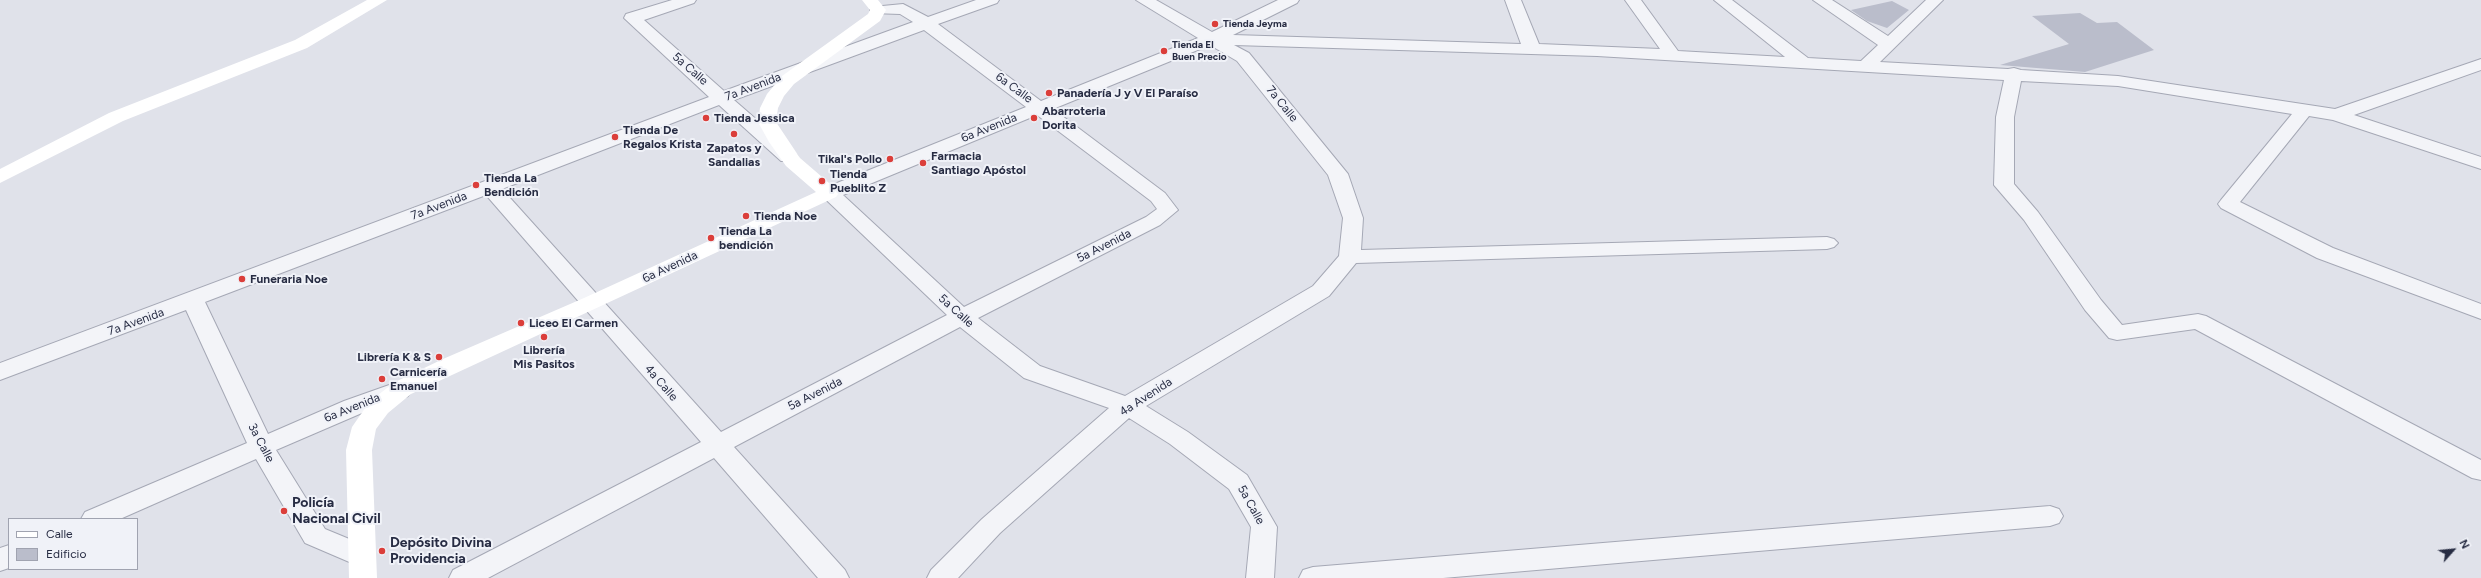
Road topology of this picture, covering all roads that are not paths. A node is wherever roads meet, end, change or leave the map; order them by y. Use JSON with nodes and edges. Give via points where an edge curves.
{"nodes":[{"id":1,"x":380,"y":0,"type":"edge"},
{"id":2,"x":688,"y":0,"type":"edge"},
{"id":3,"x":991,"y":0,"type":"edge"},
{"id":4,"x":1144,"y":0,"type":"edge"},
{"id":5,"x":1291,"y":0,"type":"edge"},
{"id":6,"x":1513,"y":0,"type":"edge"},
{"id":7,"x":1633,"y":0,"type":"edge"},
{"id":8,"x":1722,"y":0,"type":"edge"},
{"id":9,"x":1821,"y":0,"type":"edge"},
{"id":10,"x":1934,"y":0,"type":"edge"},
{"id":11,"x":874,"y":5,"type":"edge"},
{"id":12,"x":927,"y":24,"type":"junction"},
{"id":13,"x":1211,"y":39,"type":"junction"},
{"id":14,"x":1888,"y":44,"type":"junction"},
{"id":15,"x":1532,"y":49,"type":"junction"},
{"id":16,"x":1673,"y":55,"type":"junction"},
{"id":17,"x":1804,"y":63,"type":"junction"},
{"id":18,"x":2481,"y":64,"type":"edge"},
{"id":19,"x":1866,"y":66,"type":"junction"},
{"id":20,"x":804,"y":68,"type":"junction"},
{"id":21,"x":2014,"y":73,"type":"junction"},
{"id":22,"x":724,"y":98,"type":"junction"},
{"id":23,"x":1040,"y":107,"type":"junction"},
{"id":24,"x":2305,"y":110,"type":"junction"},
{"id":25,"x":2336,"y":114,"type":"junction"},
{"id":26,"x":793,"y":162,"type":"junction"},
{"id":27,"x":2481,"y":163,"type":"edge"},
{"id":28,"x":0,"y":177,"type":"edge"},
{"id":29,"x":489,"y":186,"type":"junction"},
{"id":30,"x":830,"y":193,"type":"junction"},
{"id":31,"x":1168,"y":210,"type":"joint"},
{"id":32,"x":1827,"y":243,"type":"dead end"},
{"id":33,"x":1350,"y":257,"type":"junction"},
{"id":34,"x":193,"y":301,"type":"junction"},
{"id":35,"x":592,"y":303,"type":"junction"},
{"id":36,"x":2481,"y":312,"type":"edge"},
{"id":37,"x":962,"y":317,"type":"junction"},
{"id":38,"x":0,"y":372,"type":"edge"},
{"id":39,"x":403,"y":388,"type":"junction"},
{"id":40,"x":1127,"y":406,"type":"junction"},
{"id":41,"x":716,"y":445,"type":"junction"},
{"id":42,"x":261,"y":446,"type":"junction"},
{"id":43,"x":2481,"y":472,"type":"edge"},
{"id":44,"x":2050,"y":516,"type":"dead end"},
{"id":45,"x":96,"y":518,"type":"edge"},
{"id":46,"x":362,"y":567,"type":"edge"},
{"id":47,"x":463,"y":578,"type":"edge"},
{"id":48,"x":835,"y":578,"type":"edge"},
{"id":49,"x":942,"y":578,"type":"edge"},
{"id":50,"x":1260,"y":578,"type":"edge"},
{"id":51,"x":1313,"y":578,"type":"edge"}],
"edges":[{"from":1,"to":28,"type":"street","via":[[301,44],[189,86],[116,117]]},
{"from":2,"to":22,"type":"street","name":"5a Calle","via":[[632,18]]},
{"from":3,"to":12,"type":"street","name":"7a Avenida"},
{"from":4,"to":13,"type":"street","name":"7a Calle"},
{"from":5,"to":13,"type":"street","name":"6a Avenida"},
{"from":6,"to":15,"type":"street"},
{"from":7,"to":16,"type":"street"},
{"from":8,"to":17,"type":"street"},
{"from":9,"to":14,"type":"street"},
{"from":10,"to":14,"type":"street"},
{"from":11,"to":12,"type":"street","name":"6a Calle","via":[[903,9]]},
{"from":11,"to":20,"type":"street","via":[[865,25]]},
{"from":12,"to":20,"type":"street","name":"7a Avenida"},
{"from":12,"to":23,"type":"street","name":"6a Calle"},
{"from":13,"to":15,"type":"street"},
{"from":13,"to":23,"type":"street","name":"6a Avenida"},
{"from":13,"to":33,"type":"street","name":"7a Calle","via":[[1243,57],[1338,174],[1353,218]]},
{"from":14,"to":19,"type":"street"},
{"from":15,"to":16,"type":"street"},
{"from":16,"to":17,"type":"street"},
{"from":17,"to":19,"type":"street"},
{"from":18,"to":25,"type":"street"},
{"from":19,"to":21,"type":"street"},
{"from":20,"to":22,"type":"street","name":"7a Avenida"},
{"from":20,"to":26,"type":"street","via":[[788,80],[776,94],[769,108],[767,122]]},
{"from":21,"to":24,"type":"street","via":[[2118,81]]},
{"from":21,"to":43,"type":"street","via":[[2005,117],[2004,185],[2031,216],[2093,305],[2117,333],[2198,321]]},
{"from":22,"to":26,"type":"street","name":"5a Calle"},
{"from":22,"to":29,"type":"street","name":"7a Avenida"},
{"from":23,"to":30,"type":"street","name":"6a Avenida"},
{"from":23,"to":31,"type":"street","name":"6a Calle","via":[[1158,196]]},
{"from":24,"to":25,"type":"street"},
{"from":24,"to":36,"type":"street","via":[[2228,204],[2325,253]]},
{"from":25,"to":27,"type":"street"},
{"from":26,"to":30,"type":"street","name":"5a Calle"},
{"from":29,"to":34,"type":"street","name":"7a Avenida"},
{"from":29,"to":35,"type":"street","name":"4a Calle"},
{"from":30,"to":35,"type":"street","name":"6a Avenida"},
{"from":30,"to":37,"type":"street","name":"5a Calle"},
{"from":31,"to":37,"type":"street","name":"5a Avenida","via":[[1153,221]]},
{"from":32,"to":33,"type":"street"},
{"from":33,"to":40,"type":"street","name":"4a Avenida","via":[[1321,291]]},
{"from":34,"to":38,"type":"street","name":"7a Avenida"},
{"from":34,"to":42,"type":"street","name":"3a Calle"},
{"from":35,"to":39,"type":"street","name":"6a Avenida"},
{"from":35,"to":41,"type":"street","name":"4a Calle"},
{"from":37,"to":40,"type":"street","name":"5a Calle","via":[[1032,372]]},
{"from":37,"to":41,"type":"street","name":"5a Avenida"},
{"from":39,"to":42,"type":"street","name":"6a Avenida"},
{"from":39,"to":46,"type":"street","via":[[379,407],[364,427],[360,450]]},
{"from":40,"to":49,"type":"street","name":"4a Avenida","via":[[991,526]]},
{"from":40,"to":50,"type":"street","name":"5a Calle","via":[[1179,438],[1238,482],[1264,527]]},
{"from":41,"to":47,"type":"street","name":"5a Avenida"},
{"from":41,"to":48,"type":"street","name":"4a Calle"},
{"from":42,"to":45,"type":"street","name":"6a Avenida"},
{"from":42,"to":46,"type":"street","name":"3a Calle","via":[[315,536]]},
{"from":44,"to":51,"type":"street"}]}
